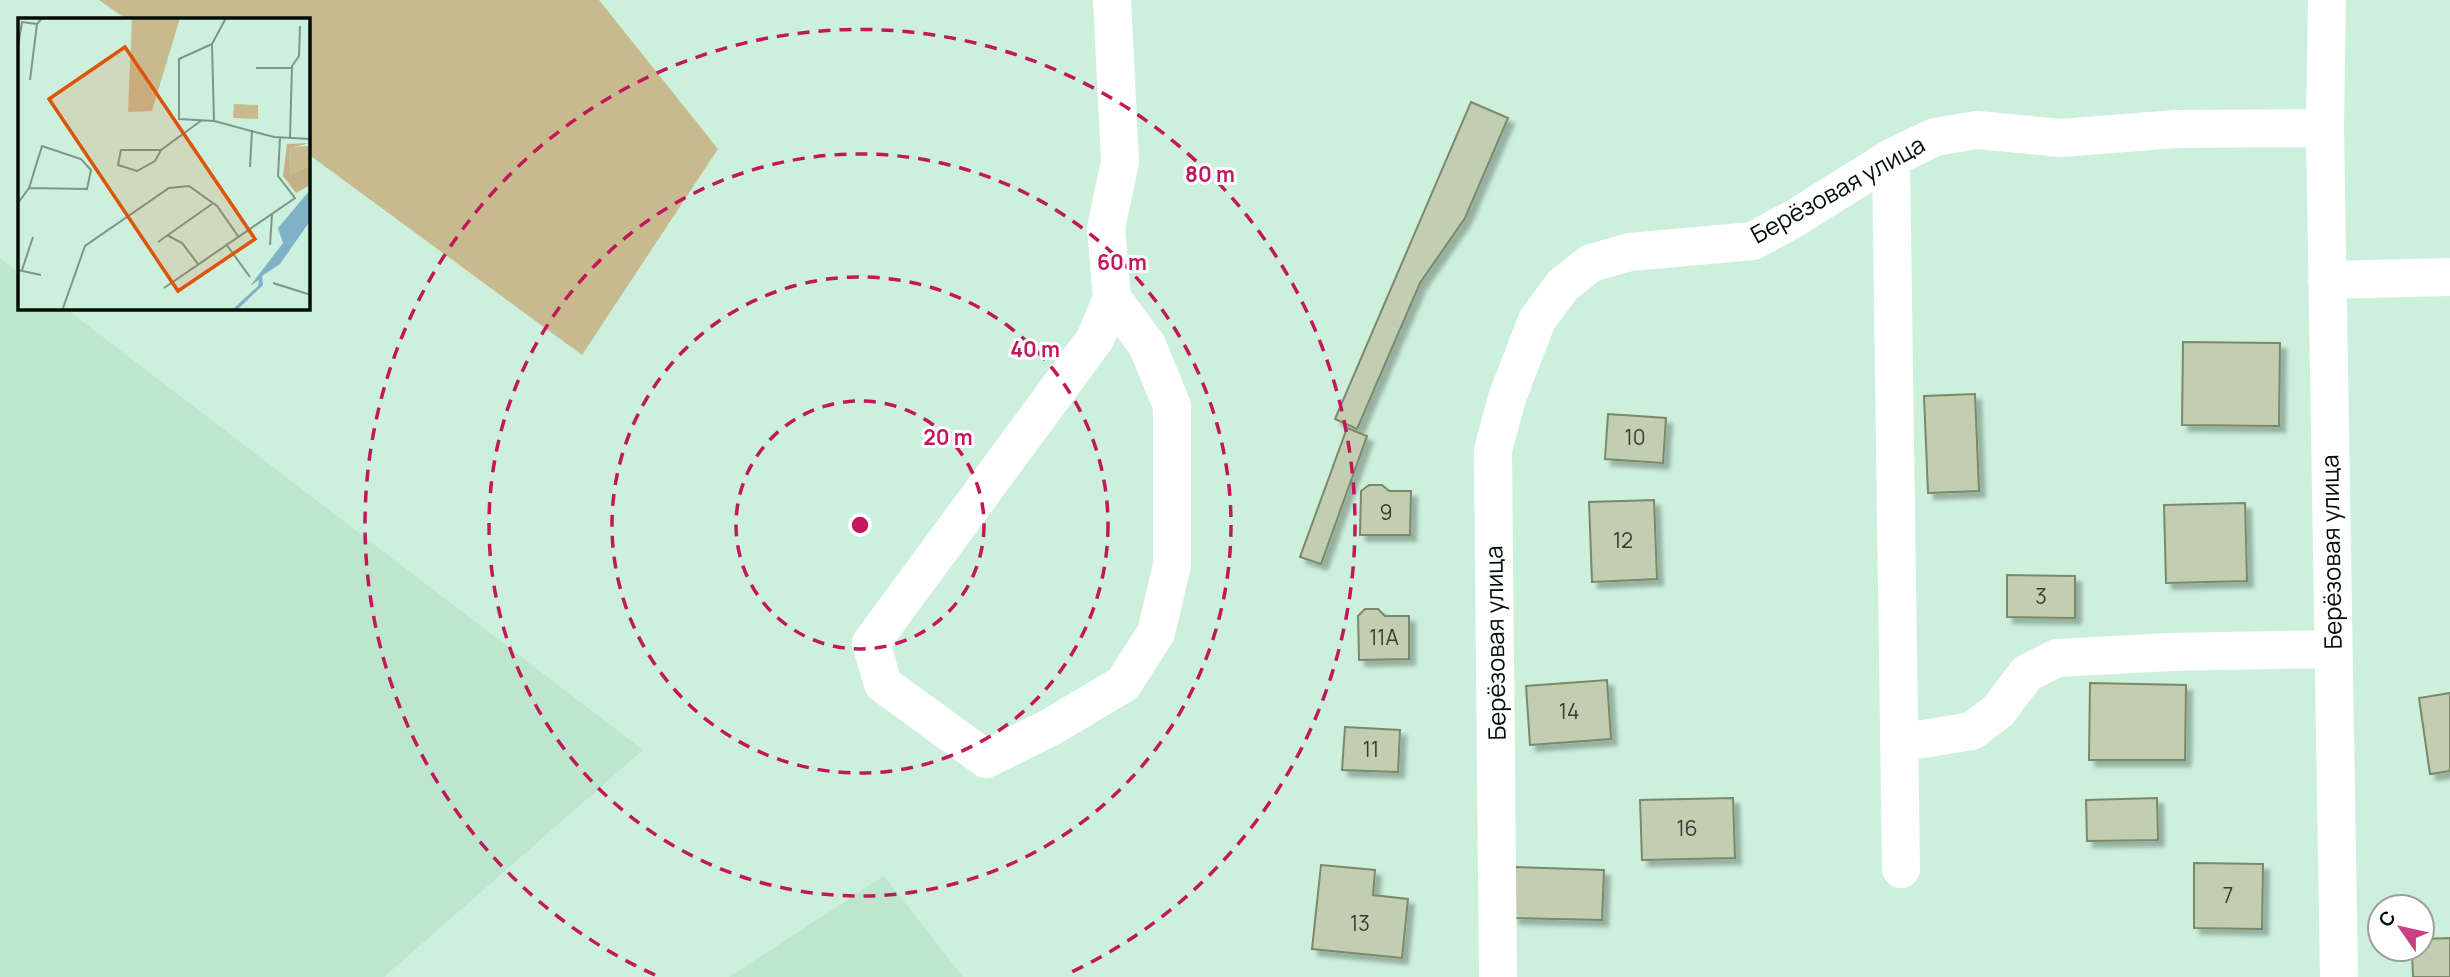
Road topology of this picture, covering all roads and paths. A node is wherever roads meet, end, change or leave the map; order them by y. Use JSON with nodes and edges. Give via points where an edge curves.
{"nodes":[{"id":1,"x":1112,"y":0,"type":"edge"},
{"id":2,"x":2327,"y":0,"type":"edge"},
{"id":3,"x":2325,"y":128,"type":"junction"},
{"id":4,"x":1891,"y":158,"type":"junction"},
{"id":5,"x":2450,"y":277,"type":"edge"},
{"id":6,"x":2328,"y":280,"type":"junction"},
{"id":7,"x":1112,"y":298,"type":"junction"},
{"id":8,"x":2333,"y":649,"type":"junction"},
{"id":9,"x":1899,"y":743,"type":"junction"},
{"id":10,"x":1901,"y":869,"type":"dead end"},
{"id":11,"x":1498,"y":977,"type":"edge"},
{"id":12,"x":2339,"y":977,"type":"edge"}],
"edges":[{"from":1,"to":7,"type":"street","via":[[1120,162],[1106,228]]},
{"from":2,"to":3,"type":"street","name":"Берёзовая улица"},
{"from":3,"to":4,"type":"street","name":"Берёзовая улица","via":[[2176,129],[2061,138],[1977,131],[1935,137]]},
{"from":3,"to":6,"type":"street","name":"Берёзовая улица"},
{"from":4,"to":9,"type":"street"},
{"from":4,"to":11,"type":"street","name":"Берёзовая улица","via":[[1753,241],[1630,252],[1591,262],[1563,285],[1537,320],[1493,450]]},
{"from":5,"to":6,"type":"street"},
{"from":6,"to":8,"type":"street","name":"Берёзовая улица"},
{"from":7,"to":7,"type":"street","via":[[1095,339],[872,643],[883,684],[986,760],[1123,684],[1156,633],[1172,565],[1172,406],[1147,345]]},
{"from":8,"to":9,"type":"street","via":[[2057,658],[2027,673],[1998,711],[1972,731]]},
{"from":8,"to":12,"type":"street","name":"Берёзовая улица"},
{"from":9,"to":10,"type":"street"}]}
